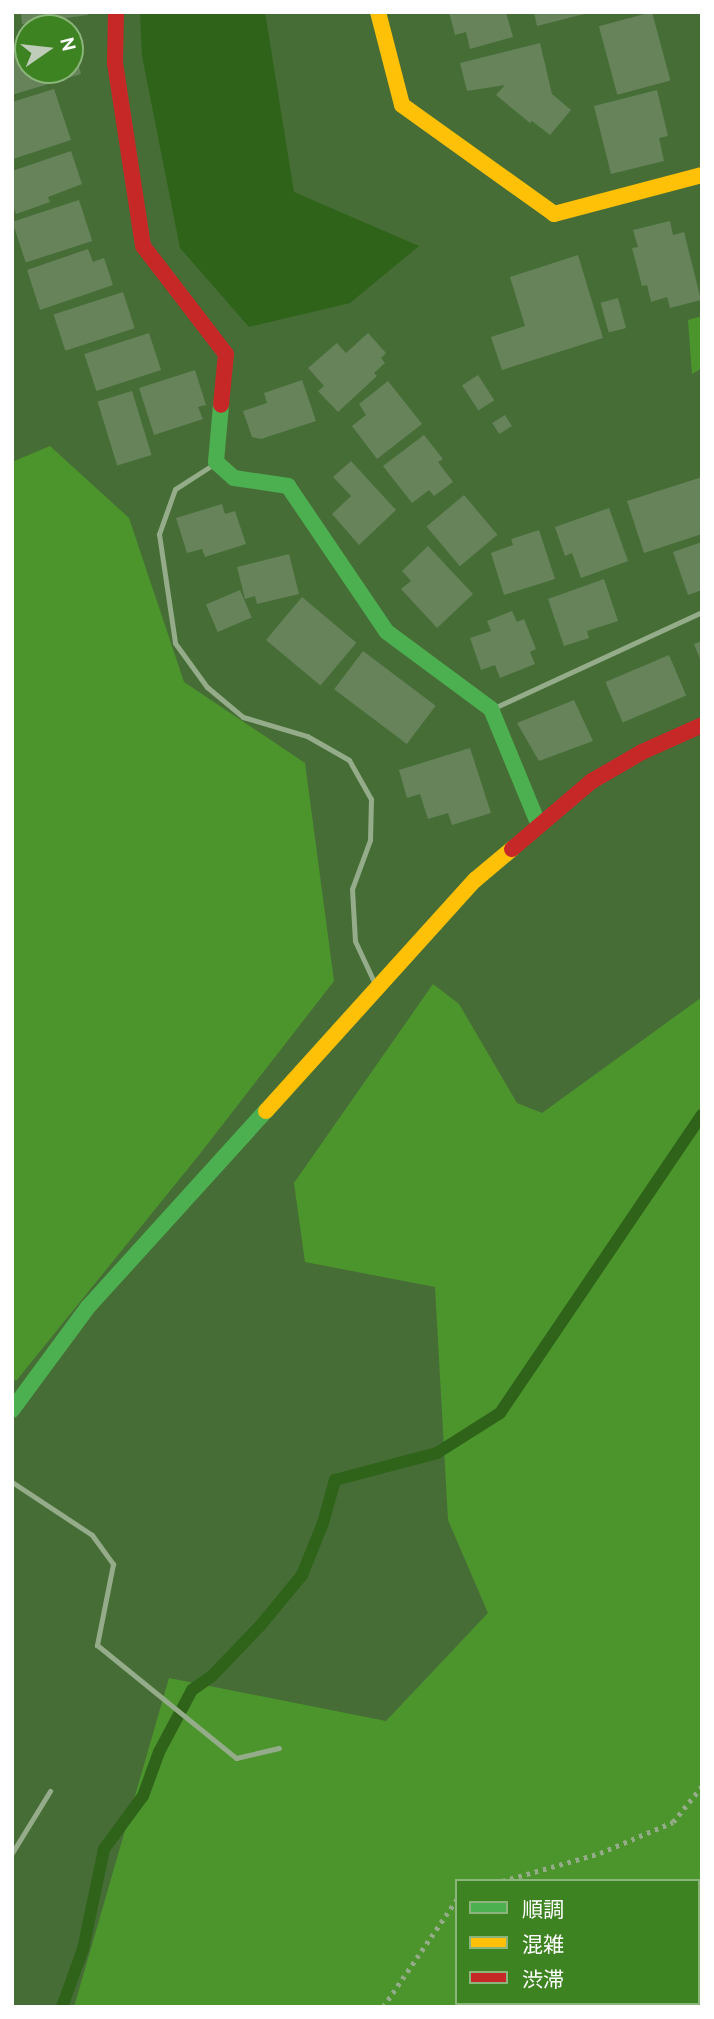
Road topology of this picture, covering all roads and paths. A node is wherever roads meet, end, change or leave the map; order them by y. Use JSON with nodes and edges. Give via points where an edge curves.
{"nodes":[{"id":1,"x":116,"y":12,"type":"edge"},
{"id":2,"x":377,"y":12,"type":"edge"},
{"id":3,"x":702,"y":175,"type":"edge"},
{"id":4,"x":216,"y":462,"type":"junction"},
{"id":5,"x":702,"y":612,"type":"edge"},
{"id":6,"x":491,"y":709,"type":"junction"},
{"id":7,"x":702,"y":725,"type":"edge"},
{"id":8,"x":538,"y":823,"type":"junction"},
{"id":9,"x":377,"y":988,"type":"junction"},
{"id":10,"x":12,"y":1410,"type":"edge"},
{"id":11,"x":12,"y":1482,"type":"edge"},
{"id":12,"x":279,"y":1748,"type":"dead end"},
{"id":13,"x":702,"y":1786,"type":"edge"},
{"id":14,"x":50,"y":1791,"type":"dead end"},
{"id":15,"x":12,"y":1853,"type":"edge"},
{"id":16,"x":509,"y":1879,"type":"edge"},
{"id":17,"x":455,"y":1902,"type":"edge"},
{"id":18,"x":383,"y":2007,"type":"edge"}],
"edges":[{"from":1,"to":4,"type":"street","via":[[115,63],[143,246],[226,354]]},
{"from":2,"to":3,"type":"street","via":[[402,105],[554,214]]},
{"from":4,"to":6,"type":"street","via":[[234,478],[288,486],[387,632]]},
{"from":4,"to":9,"type":"lane","via":[[175,489],[159,534],[175,643],[207,687],[243,717],[307,736],[349,760],[371,799],[370,840],[352,890],[355,941]]},
{"from":5,"to":6,"type":"lane"},
{"from":6,"to":8,"type":"street"},
{"from":7,"to":8,"type":"street","via":[[592,781]]},
{"from":8,"to":9,"type":"street","via":[[475,880]]},
{"from":9,"to":10,"type":"street","via":[[88,1307]]},
{"from":11,"to":12,"type":"lane","via":[[92,1535],[113,1564],[97,1645],[236,1758]]},
{"from":13,"to":16,"type":"path","via":[[673,1822],[600,1853]]},
{"from":14,"to":15,"type":"lane"},
{"from":17,"to":18,"type":"path"}]}
